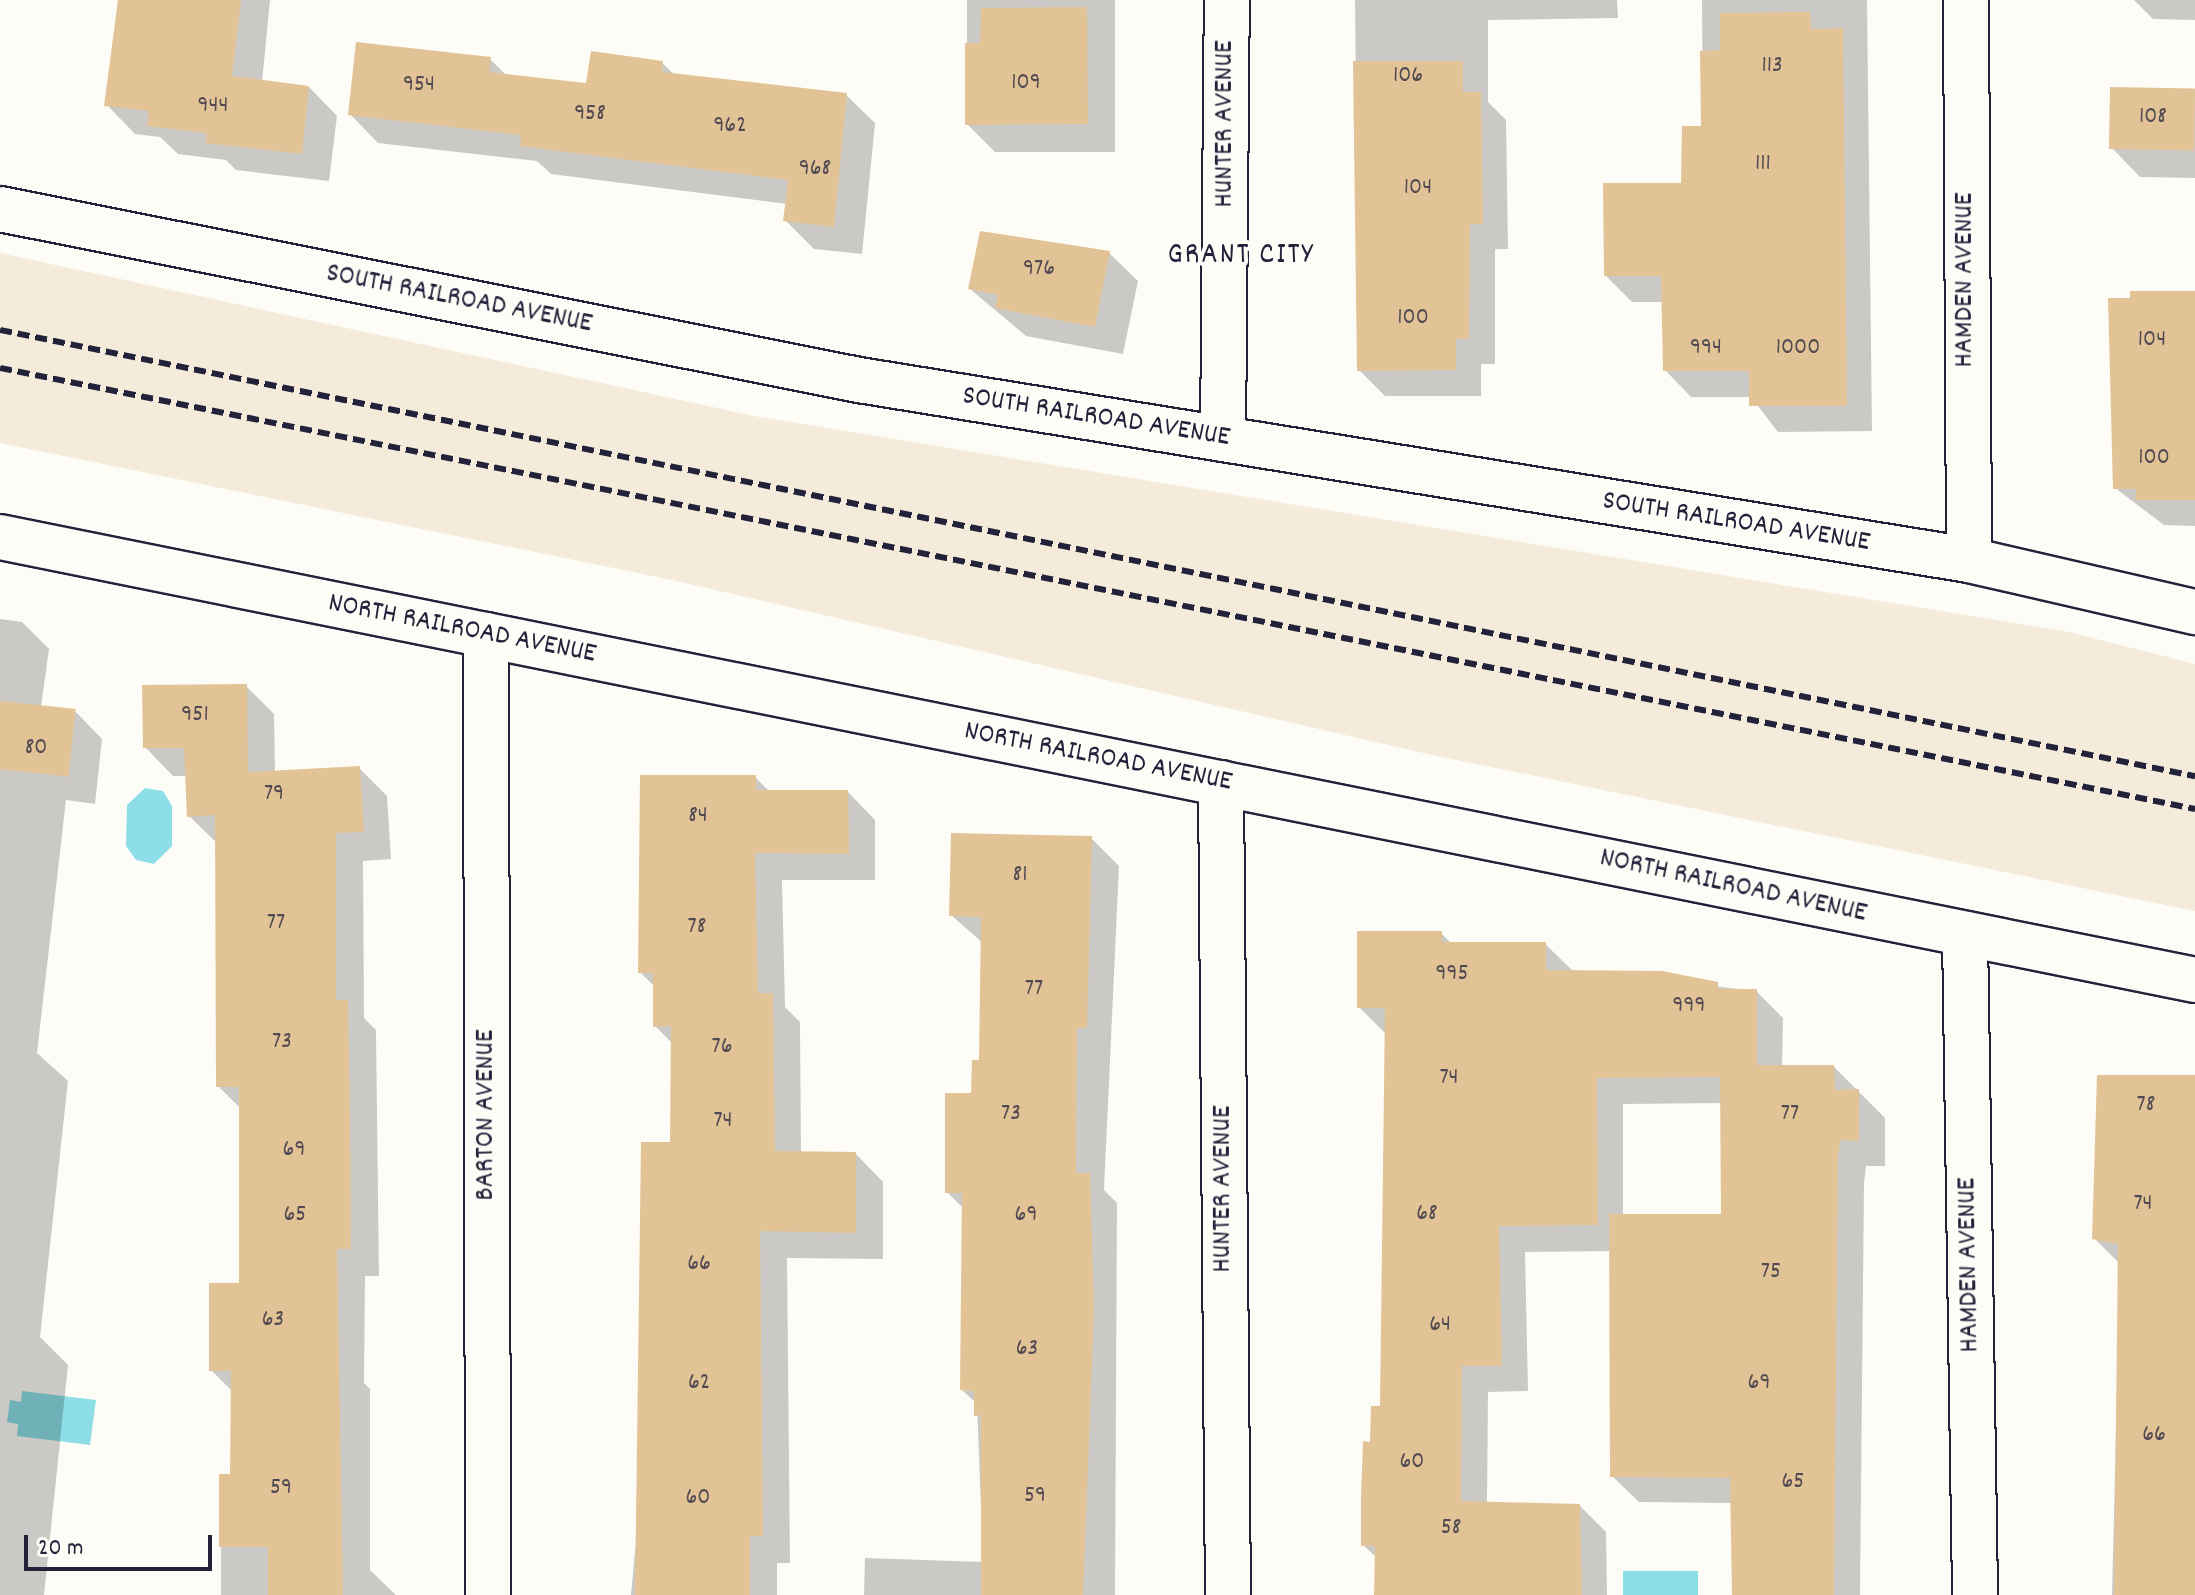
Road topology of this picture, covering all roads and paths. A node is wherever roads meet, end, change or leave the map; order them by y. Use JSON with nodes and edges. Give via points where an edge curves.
{"nodes":[{"id":1,"x":1227,"y":0,"type":"edge"},
{"id":2,"x":1966,"y":0,"type":"edge"},
{"id":3,"x":0,"y":209,"type":"edge"},
{"id":4,"x":1223,"y":439,"type":"junction"},
{"id":5,"x":0,"y":537,"type":"edge"},
{"id":6,"x":1969,"y":560,"type":"junction"},
{"id":7,"x":2195,"y":612,"type":"edge"},
{"id":8,"x":486,"y":635,"type":"junction"},
{"id":9,"x":1221,"y":783,"type":"junction"},
{"id":10,"x":1965,"y":934,"type":"junction"},
{"id":11,"x":2195,"y":980,"type":"edge"},
{"id":12,"x":488,"y":1595,"type":"edge"},
{"id":13,"x":1228,"y":1595,"type":"edge"},
{"id":14,"x":1975,"y":1595,"type":"edge"}],
"edges":[{"from":1,"to":4,"type":"street","name":"HUNTER AVENUE"},
{"from":2,"to":6,"type":"street","name":"HAMDEN AVENUE"},
{"from":3,"to":4,"type":"street","name":"SOUTH RAILROAD AVENUE","via":[[859,380]]},
{"from":4,"to":6,"type":"street","name":"SOUTH RAILROAD AVENUE"},
{"from":5,"to":8,"type":"street","name":"NORTH RAILROAD AVENUE"},
{"from":6,"to":7,"type":"street","name":"SOUTH RAILROAD AVENUE"},
{"from":8,"to":9,"type":"street","name":"NORTH RAILROAD AVENUE"},
{"from":8,"to":12,"type":"street","name":"BARTON AVENUE"},
{"from":9,"to":10,"type":"street","name":"NORTH RAILROAD AVENUE"},
{"from":9,"to":13,"type":"street","name":"HUNTER AVENUE"},
{"from":10,"to":11,"type":"street","name":"NORTH RAILROAD AVENUE"},
{"from":10,"to":14,"type":"street","name":"HAMDEN AVENUE"}]}
